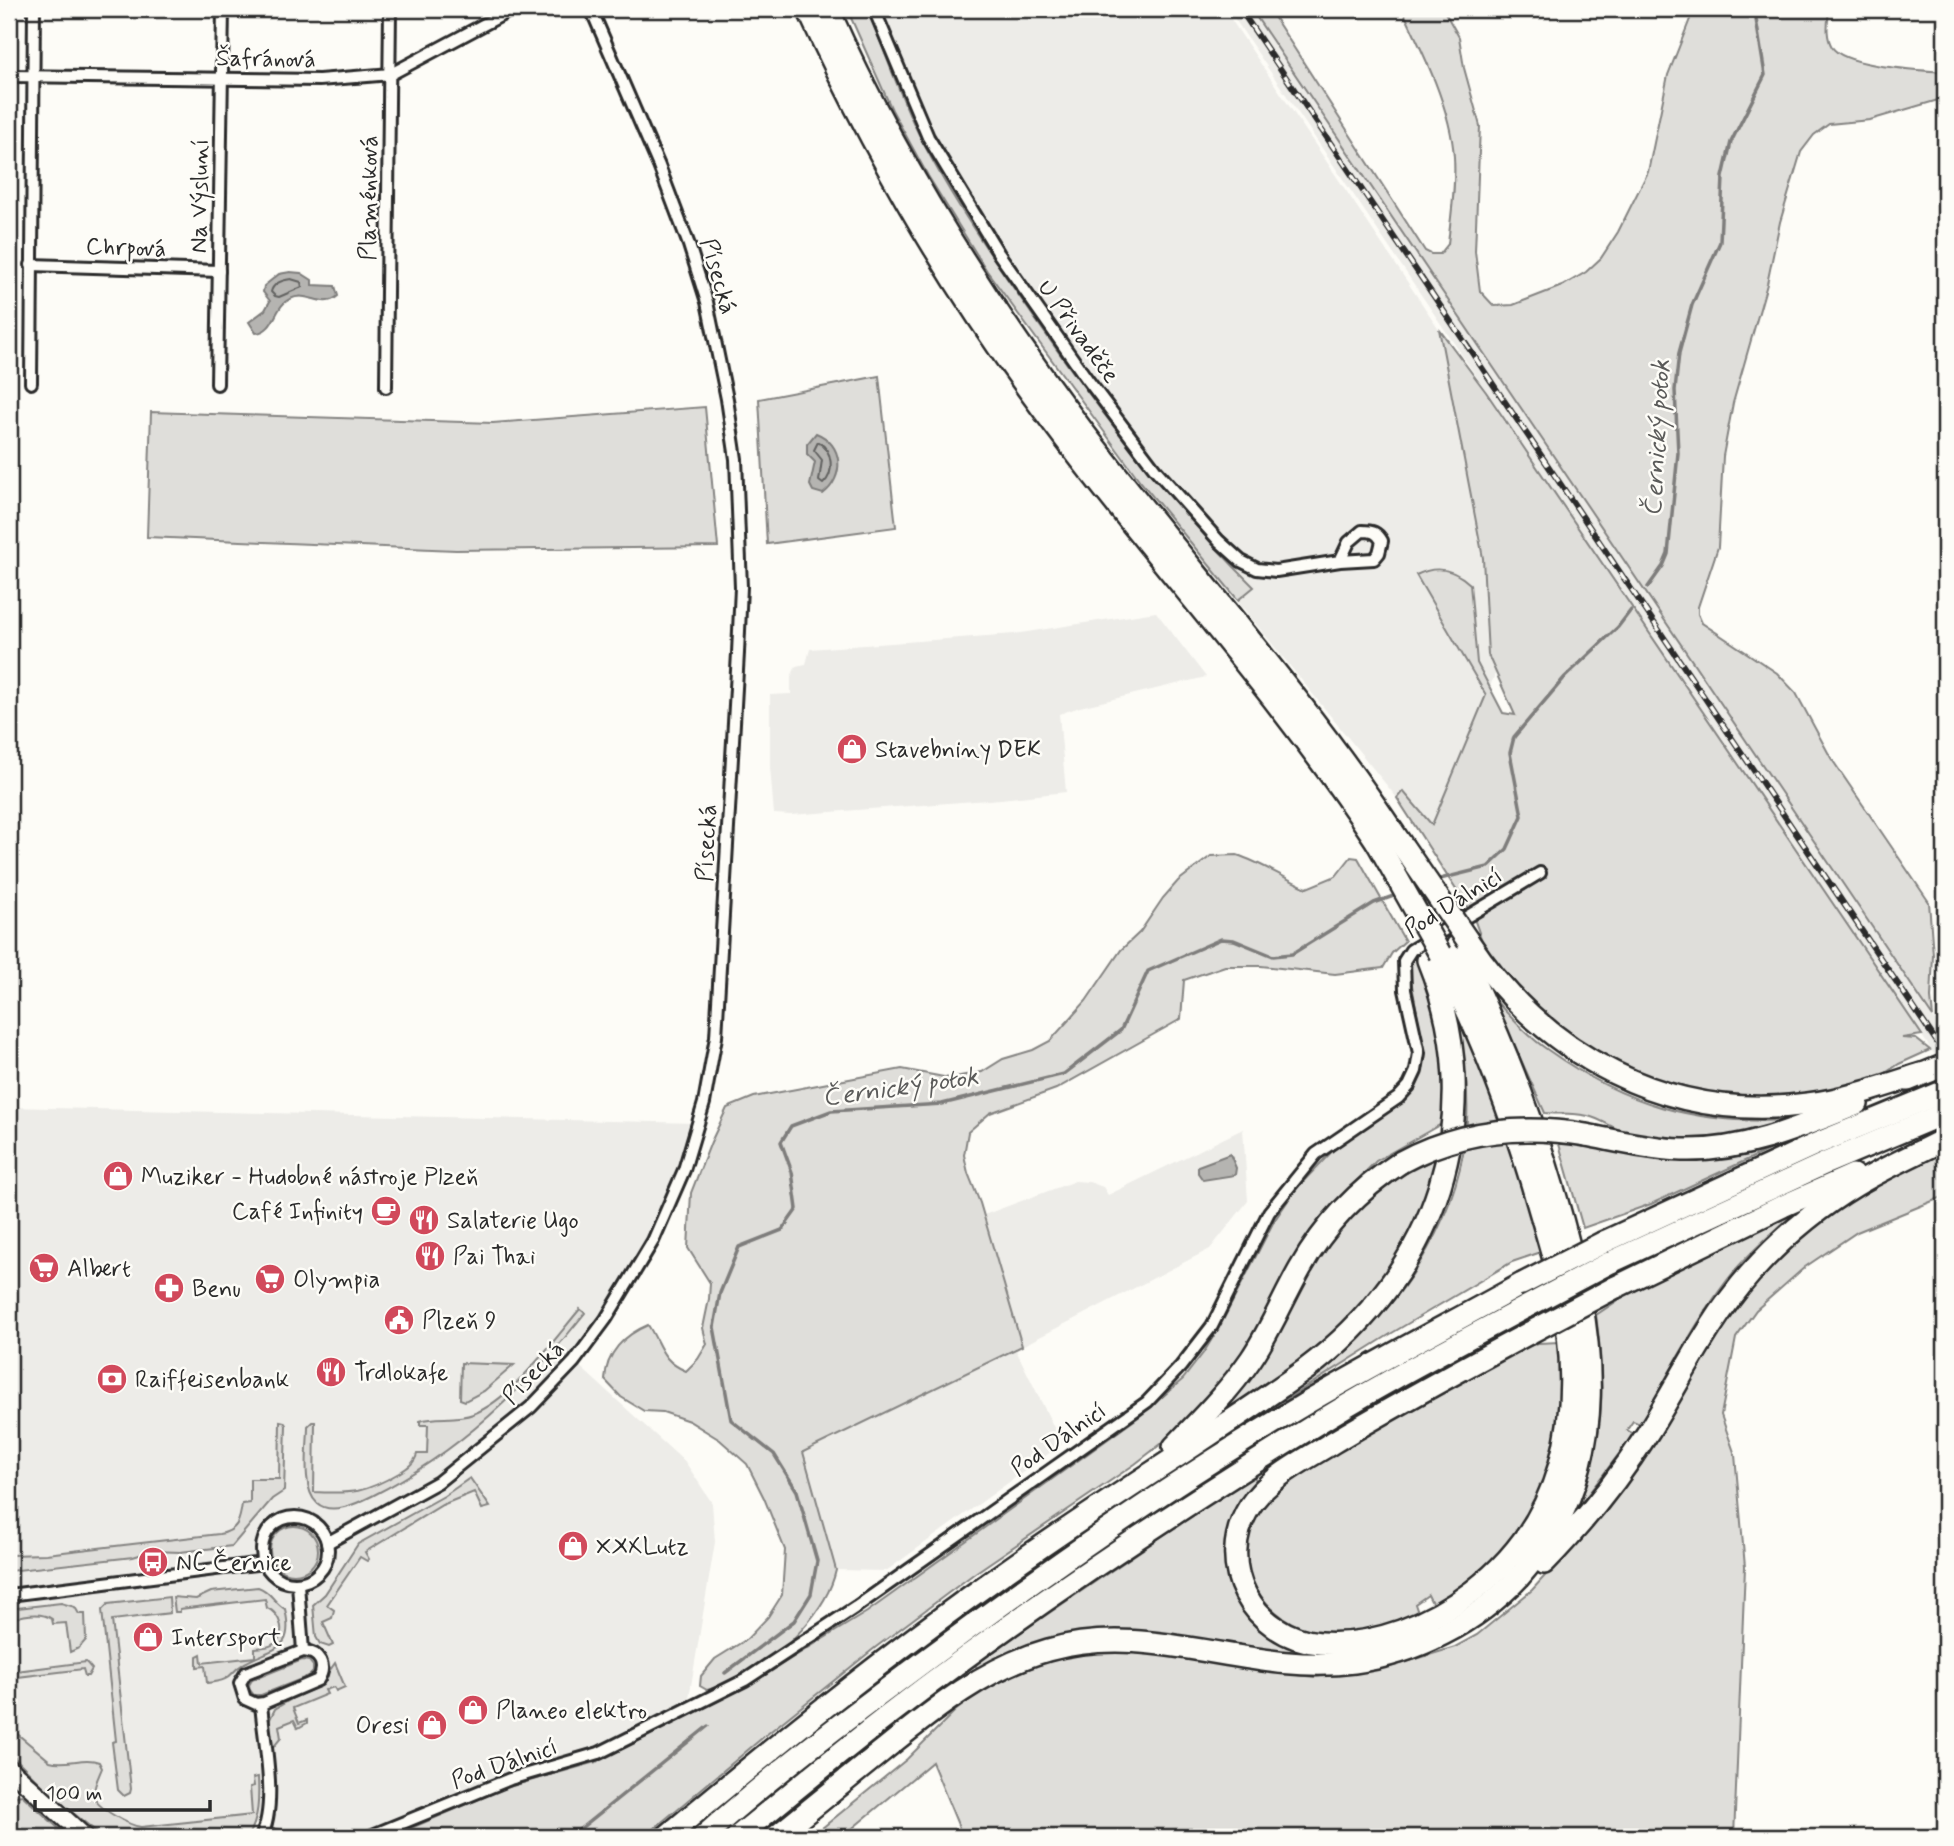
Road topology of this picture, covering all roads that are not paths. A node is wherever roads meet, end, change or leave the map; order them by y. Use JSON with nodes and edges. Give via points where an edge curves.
{"nodes":[{"id":1,"x":34,"y":9,"type":"edge"},
{"id":2,"x":223,"y":9,"type":"edge"},
{"id":3,"x":390,"y":9,"type":"edge"},
{"id":4,"x":591,"y":9,"type":"edge"},
{"id":5,"x":808,"y":9,"type":"edge"},
{"id":6,"x":874,"y":9,"type":"edge"},
{"id":7,"x":508,"y":10,"type":"edge"},
{"id":8,"x":832,"y":14,"type":"edge"},
{"id":9,"x":391,"y":74,"type":"junction"},
{"id":10,"x":9,"y":76,"type":"edge"},
{"id":11,"x":33,"y":77,"type":"junction"},
{"id":12,"x":222,"y":78,"type":"junction"},
{"id":13,"x":32,"y":265,"type":"junction"},
{"id":14,"x":219,"y":271,"type":"junction"},
{"id":15,"x":31,"y":383,"type":"dead end"},
{"id":16,"x":217,"y":384,"type":"dead end"},
{"id":17,"x":386,"y":387,"type":"dead end"},
{"id":18,"x":1340,"y":561,"type":"dead end"},
{"id":19,"x":1385,"y":837,"type":"junction"},
{"id":20,"x":1541,"y":873,"type":"dead end"},
{"id":21,"x":1448,"y":950,"type":"junction"},
{"id":22,"x":1945,"y":1065,"type":"edge"},
{"id":23,"x":1921,"y":1074,"type":"junction"},
{"id":24,"x":1942,"y":1100,"type":"edge"},
{"id":25,"x":1945,"y":1138,"type":"edge"},
{"id":26,"x":1607,"y":1253,"type":"junction"},
{"id":27,"x":1143,"y":1478,"type":"junction"},
{"id":28,"x":327,"y":1543,"type":"junction"},
{"id":29,"x":264,"y":1563,"type":"junction"},
{"id":30,"x":298,"y":1584,"type":"junction"},
{"id":31,"x":9,"y":1595,"type":"edge"},
{"id":32,"x":1499,"y":1596,"type":"junction"},
{"id":33,"x":303,"y":1651,"type":"junction"},
{"id":34,"x":261,"y":1704,"type":"junction"},
{"id":35,"x":9,"y":1768,"type":"edge"},
{"id":36,"x":806,"y":1812,"type":"junction"},
{"id":37,"x":262,"y":1835,"type":"edge"},
{"id":38,"x":85,"y":1837,"type":"edge"},
{"id":39,"x":280,"y":1837,"type":"edge"},
{"id":40,"x":368,"y":1837,"type":"edge"},
{"id":41,"x":666,"y":1837,"type":"edge"},
{"id":42,"x":703,"y":1837,"type":"edge"},
{"id":43,"x":737,"y":1837,"type":"edge"},
{"id":44,"x":776,"y":1837,"type":"edge"},
{"id":45,"x":787,"y":1837,"type":"edge"}],
"edges":[{"from":1,"to":11,"type":"street"},
{"from":2,"to":12,"type":"street","name":"Na Výsluní"},
{"from":3,"to":9,"type":"street","name":"Plaménková"},
{"from":4,"to":28,"type":"street","name":"Písecká","via":[[690,245],[707,302],[736,458],[741,587],[716,1037],[704,1103],[684,1170],[653,1241],[574,1363],[531,1407],[439,1482]]},
{"from":5,"to":19,"type":"highway","via":[[903,197],[989,335],[1101,486]]},
{"from":6,"to":18,"type":"street","name":"U Přivaděče","via":[[928,137],[961,194],[1087,379],[1155,469],[1219,541],[1257,569],[1276,571]]},
{"from":7,"to":9,"type":"street","name":"Šafránová"},
{"from":8,"to":19,"type":"highway","via":[[920,189],[1005,324],[1101,454],[1328,738]]},
{"from":9,"to":12,"type":"street","name":"Šafránová","via":[[320,80]]},
{"from":9,"to":17,"type":"street","name":"Plaménková"},
{"from":10,"to":11,"type":"street","name":"Šafránová"},
{"from":11,"to":12,"type":"street","name":"Šafránová"},
{"from":11,"to":13,"type":"street"},
{"from":12,"to":14,"type":"street","name":"Na Výsluní"},
{"from":13,"to":14,"type":"street","name":"Chrpová"},
{"from":13,"to":15,"type":"street"},
{"from":14,"to":16,"type":"street","name":"Na Výsluní"},
{"from":19,"to":21,"type":"highway","bridge":true},
{"from":19,"to":21,"type":"highway","bridge":true},
{"from":20,"to":40,"type":"street","name":"Pod Dálnicí","via":[[1411,950],[1404,961],[1405,990],[1419,1053],[1409,1086],[1316,1154],[1269,1212],[1212,1326],[1147,1402],[867,1600],[745,1680],[599,1753],[510,1779]]},
{"from":21,"to":23,"type":"highway","via":[[1507,993],[1555,1037],[1604,1068],[1667,1094],[1727,1105],[1786,1106],[1849,1096]]},
{"from":21,"to":25,"type":"highway","bridge":true,"via":[[1528,1170],[1560,1282],[1569,1338],[1572,1390],[1564,1452],[1548,1498],[1522,1541],[1493,1574],[1445,1611],[1387,1635],[1353,1643],[1293,1637],[1261,1618],[1242,1589],[1235,1559],[1243,1520],[1259,1494],[1290,1469],[1356,1428],[1531,1332],[1615,1288],[1783,1206]]},
{"from":21,"to":27,"type":"highway","via":[[1442,997],[1451,1036],[1455,1100],[1450,1144],[1440,1188],[1402,1271],[1373,1309],[1331,1351]]},
{"from":21,"to":32,"type":"highway","via":[[1485,1003],[1543,1153],[1580,1291],[1590,1363],[1587,1433],[1570,1496],[1537,1555]]},
{"from":22,"to":23,"type":"highway"},
{"from":23,"to":27,"type":"highway","bridge":true,"via":[[1783,1134],[1738,1145],[1681,1150],[1537,1129],[1481,1133],[1445,1142],[1401,1162],[1369,1185],[1331,1223],[1244,1369]]},
{"from":24,"to":26,"type":"highway","via":[[1826,1163]]},
{"from":25,"to":32,"type":"highway","via":[[1856,1185],[1811,1216],[1770,1253],[1712,1324],[1618,1476],[1526,1581],[1512,1594]]},
{"from":26,"to":42,"type":"highway","bridge":true,"via":[[1522,1284],[1300,1407],[1152,1500],[883,1692]]},
{"from":26,"to":43,"type":"highway","bridge":true,"via":[[1526,1307],[1306,1429],[1163,1521],[905,1703]]},
{"from":27,"to":41,"type":"highway","via":[[898,1650]]},
{"from":28,"to":29,"type":"street","via":[[316,1525],[306,1519],[284,1519],[266,1533],[261,1553]]},
{"from":28,"to":30,"type":"street","via":[[324,1567]]},
{"from":29,"to":30,"type":"street","via":[[278,1579]]},
{"from":29,"to":31,"type":"street"},
{"from":30,"to":33,"type":"street"},
{"from":32,"to":36,"type":"highway","via":[[1432,1639],[1394,1654],[1352,1662],[1290,1663],[1142,1640],[1101,1640],[1045,1651],[973,1684]]},
{"from":33,"to":34,"type":"street","via":[[319,1658],[323,1670],[318,1680]]},
{"from":33,"to":34,"type":"street","via":[[246,1673],[240,1683],[242,1694],[251,1703]]},
{"from":34,"to":37,"type":"street","via":[[269,1787]]},
{"from":35,"to":38,"type":"main road"},
{"from":36,"to":44,"type":"highway"},
{"from":36,"to":45,"type":"highway"},
{"from":37,"to":39,"type":"street"}]}
